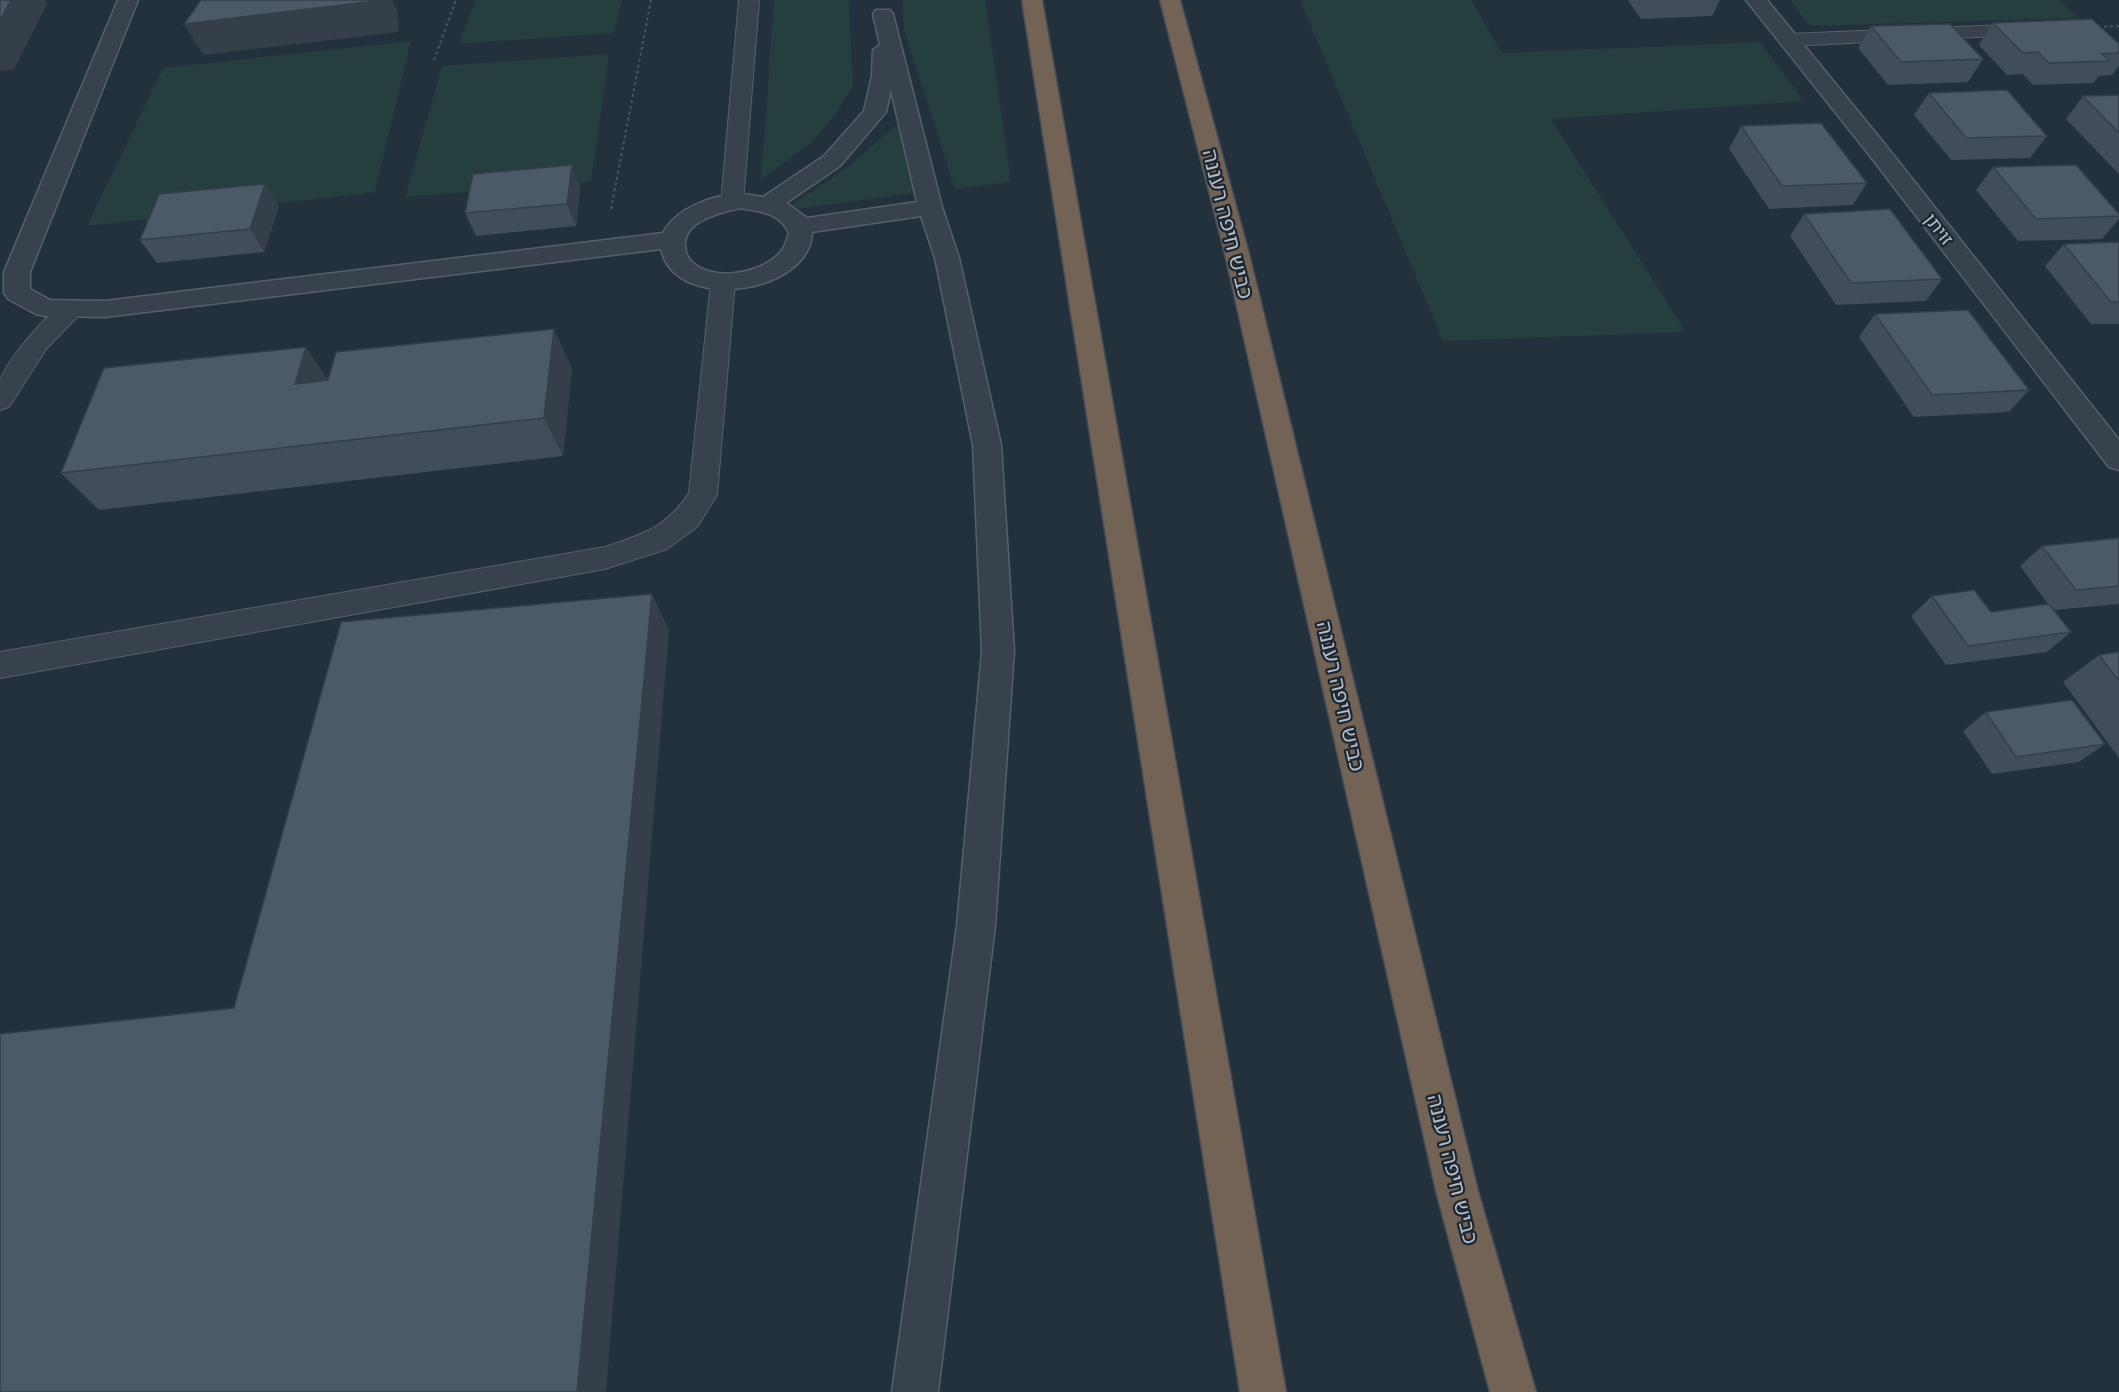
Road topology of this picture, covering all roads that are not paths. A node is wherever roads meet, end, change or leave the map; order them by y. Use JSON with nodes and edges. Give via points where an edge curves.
{"nodes":[{"id":1,"x":128,"y":0,"type":"edge"},
{"id":2,"x":748,"y":0,"type":"edge"},
{"id":3,"x":1032,"y":0,"type":"edge"},
{"id":4,"x":1170,"y":0,"type":"edge"},
{"id":5,"x":1756,"y":0,"type":"edge"},
{"id":6,"x":883,"y":7,"type":"edge"},
{"id":7,"x":2076,"y":28,"type":"edge"},
{"id":8,"x":1788,"y":40,"type":"junction"},
{"id":9,"x":732,"y":202,"type":"junction"},
{"id":10,"x":770,"y":204,"type":"junction"},
{"id":11,"x":930,"y":207,"type":"junction"},
{"id":12,"x":800,"y":226,"type":"junction"},
{"id":13,"x":673,"y":240,"type":"junction"},
{"id":14,"x":723,"y":282,"type":"junction"},
{"id":15,"x":70,"y":309,"type":"junction"},
{"id":16,"x":0,"y":401,"type":"edge"},
{"id":17,"x":2119,"y":460,"type":"edge"},
{"id":18,"x":0,"y":665,"type":"edge"},
{"id":19,"x":915,"y":1392,"type":"edge"},
{"id":20,"x":1263,"y":1392,"type":"edge"},
{"id":21,"x":1513,"y":1392,"type":"edge"}],
"edges":[{"from":1,"to":15,"type":"street","via":[[17,272],[17,293],[45,308]]},
{"from":2,"to":9,"type":"lane"},
{"from":3,"to":20,"type":"highway"},
{"from":4,"to":21,"type":"highway","name":"כביש חיפה רעננה","via":[[1237,254],[1457,1191]]},
{"from":5,"to":8,"type":"street","name":"זויתן"},
{"from":6,"to":10,"type":"street","via":[[883,76],[875,112],[832,161]]},
{"from":6,"to":11,"type":"street"},
{"from":7,"to":8,"type":"lane"},
{"from":8,"to":17,"type":"street","name":"זויתן"},
{"from":9,"to":10,"type":"street"},
{"from":9,"to":13,"type":"street","via":[[700,212],[684,222]]},
{"from":10,"to":12,"type":"street","via":[[792,215]]},
{"from":11,"to":12,"type":"street"},
{"from":11,"to":19,"type":"street","via":[[947,258],[987,445],[998,651],[976,926]]},
{"from":12,"to":14,"type":"street","via":[[802,239],[784,264],[767,274]]},
{"from":13,"to":14,"type":"street","via":[[675,260],[686,271]]},
{"from":13,"to":15,"type":"street","via":[[105,309]]},
{"from":14,"to":18,"type":"lane","via":[[703,495],[687,519],[657,541],[605,558]]},
{"from":15,"to":16,"type":"lane","via":[[37,343]]}]}
